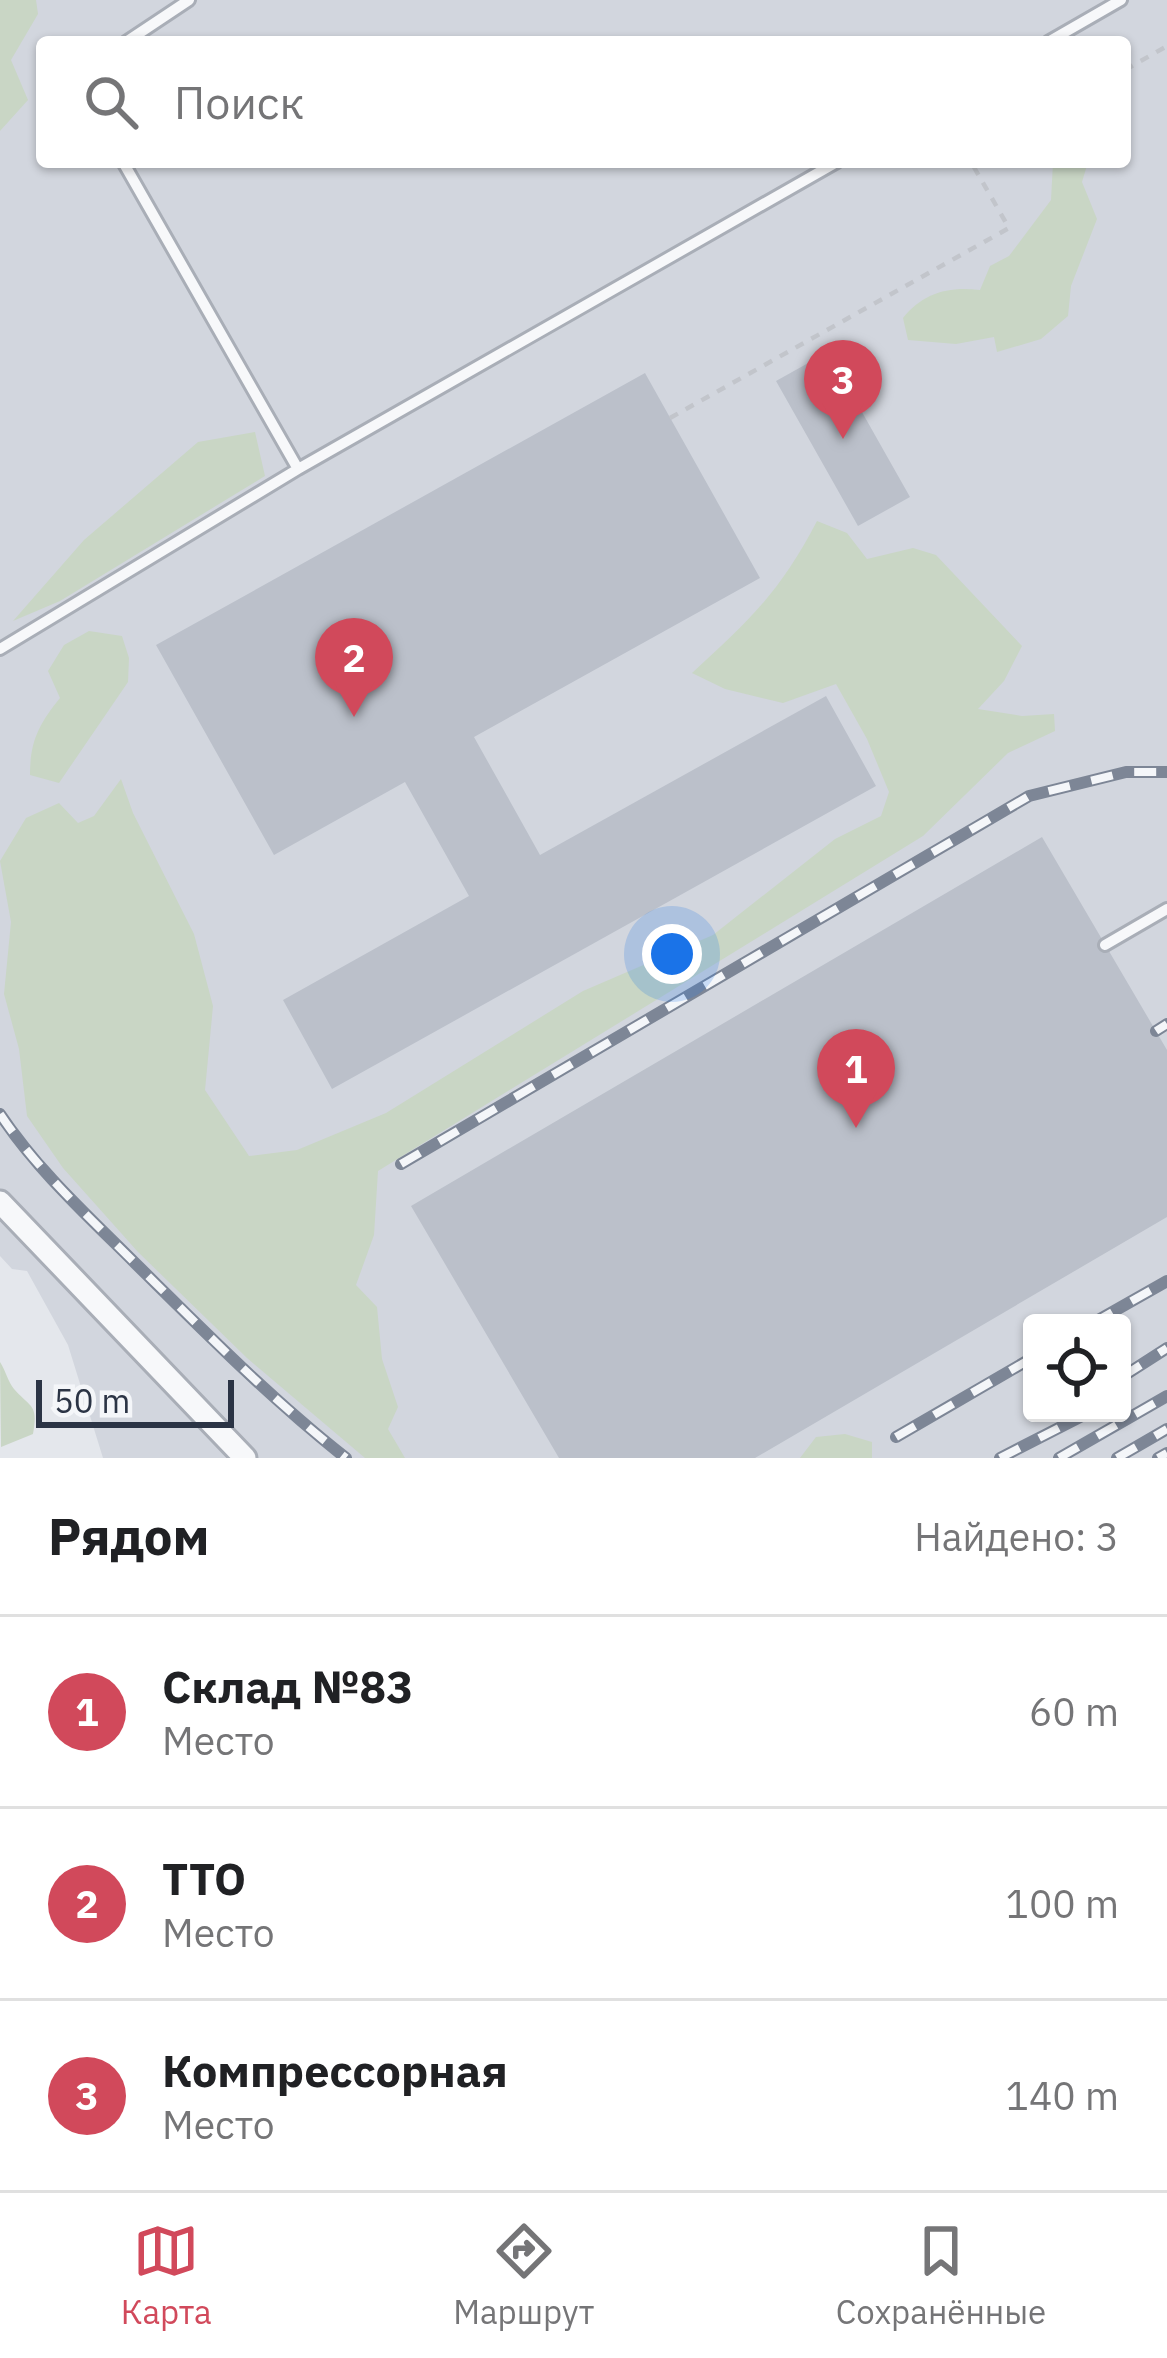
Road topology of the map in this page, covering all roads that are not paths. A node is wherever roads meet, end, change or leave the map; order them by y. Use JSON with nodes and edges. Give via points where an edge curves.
{"nodes":[{"id":1,"x":189,"y":0,"type":"edge"},
{"id":2,"x":1121,"y":0,"type":"edge"},
{"id":3,"x":135,"y":36,"type":"edge"},
{"id":4,"x":1058,"y":36,"type":"edge"},
{"id":5,"x":126,"y":168,"type":"edge"},
{"id":6,"x":826,"y":168,"type":"edge"},
{"id":7,"x":298,"y":470,"type":"junction"},
{"id":8,"x":0,"y":650,"type":"edge"},
{"id":9,"x":1167,"y":909,"type":"edge"},
{"id":10,"x":1105,"y":945,"type":"dead end"},
{"id":11,"x":0,"y":1202,"type":"edge"},
{"id":12,"x":245,"y":1458,"type":"edge"}],
"edges":[{"from":1,"to":3,"type":"lane"},
{"from":2,"to":4,"type":"lane"},
{"from":5,"to":7,"type":"lane"},
{"from":6,"to":7,"type":"lane"},
{"from":7,"to":8,"type":"lane"},
{"from":9,"to":10,"type":"lane"},
{"from":11,"to":12,"type":"street"}]}
